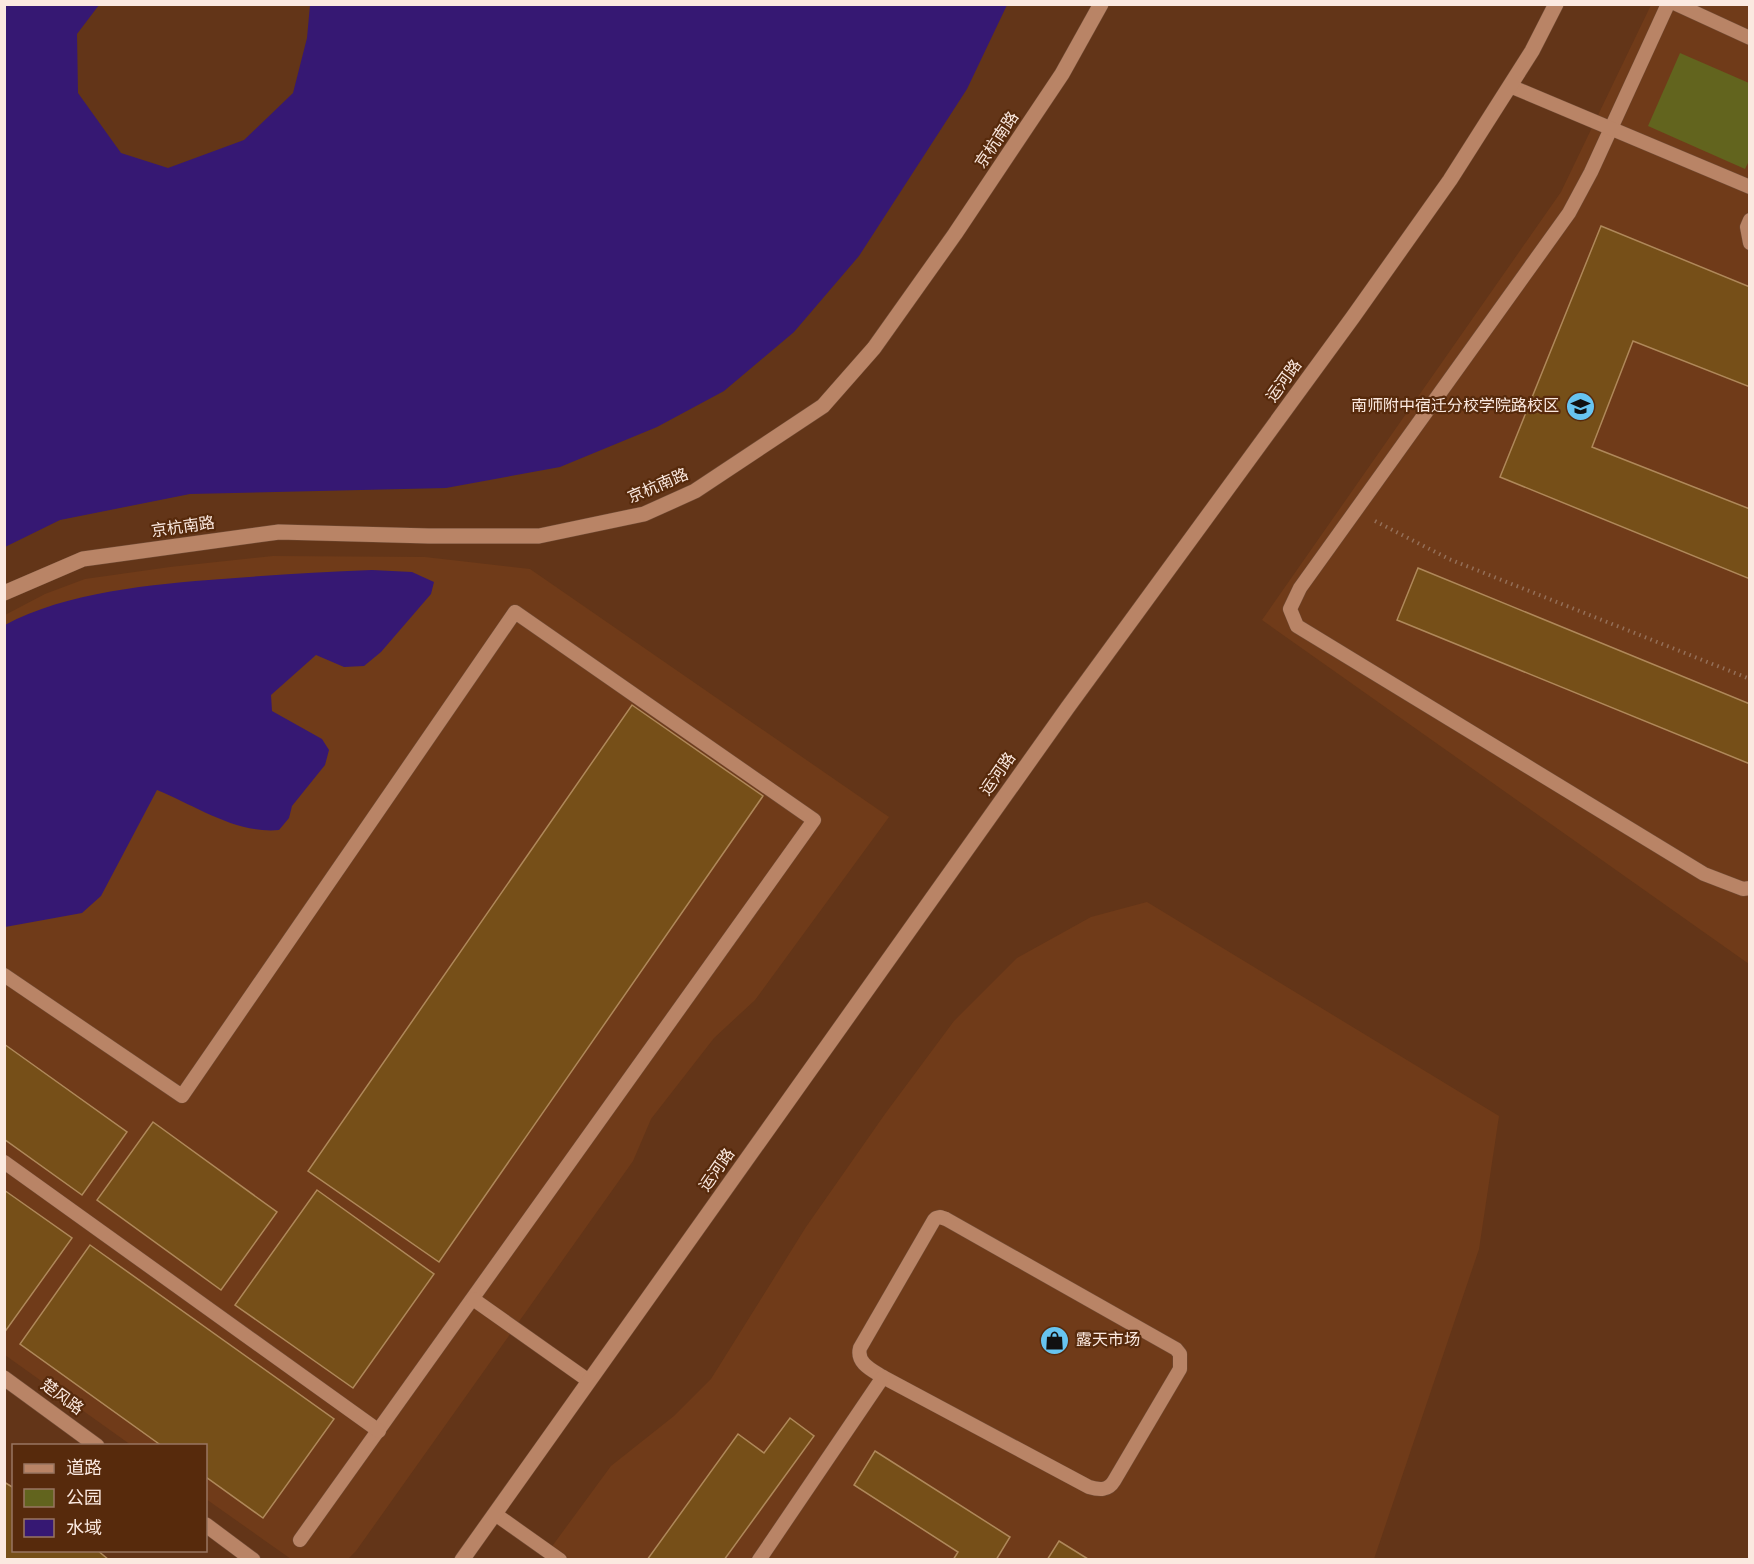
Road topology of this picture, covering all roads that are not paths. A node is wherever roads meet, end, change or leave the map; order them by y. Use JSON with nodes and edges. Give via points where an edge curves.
{"nodes":[{"id":1,"x":1101,"y":4,"type":"edge"},
{"id":2,"x":1556,"y":4,"type":"edge"},
{"id":3,"x":1668,"y":4,"type":"edge"},
{"id":4,"x":1676,"y":4,"type":"edge"},
{"id":5,"x":1749,"y":38,"type":"edge"},
{"id":6,"x":1510,"y":86,"type":"junction"},
{"id":7,"x":1611,"y":129,"type":"junction"},
{"id":8,"x":1749,"y":187,"type":"edge"},
{"id":9,"x":1749,"y":220,"type":"edge"},
{"id":10,"x":1749,"y":243,"type":"edge"},
{"id":11,"x":4,"y":593,"type":"edge"},
{"id":12,"x":1749,"y":888,"type":"edge"},
{"id":13,"x":4,"y":975,"type":"edge"},
{"id":14,"x":4,"y":1162,"type":"edge"},
{"id":15,"x":473,"y":1299,"type":"junction"},
{"id":16,"x":883,"y":1377,"type":"junction"},
{"id":17,"x":4,"y":1378,"type":"edge"},
{"id":18,"x":589,"y":1381,"type":"junction"},
{"id":19,"x":379,"y":1431,"type":"junction"},
{"id":20,"x":95,"y":1444,"type":"edge"},
{"id":21,"x":495,"y":1514,"type":"junction"},
{"id":22,"x":207,"y":1525,"type":"edge"},
{"id":23,"x":300,"y":1540,"type":"dead end"},
{"id":24,"x":253,"y":1560,"type":"edge"},
{"id":25,"x":462,"y":1560,"type":"edge"},
{"id":26,"x":560,"y":1560,"type":"edge"},
{"id":27,"x":759,"y":1560,"type":"edge"}],
"edges":[{"from":1,"to":11,"type":"street","name":"京杭南路","via":[[1062,74],[874,348],[823,406],[695,491],[644,514],[538,536],[279,532],[83,559]]},
{"from":2,"to":6,"type":"street","name":"运河路"},
{"from":3,"to":7,"type":"lane"},
{"from":4,"to":5,"type":"lane"},
{"from":6,"to":7,"type":"lane"},
{"from":6,"to":18,"type":"street","name":"运河路","via":[[1450,180],[1367,297],[1068,707]]},
{"from":7,"to":8,"type":"lane"},
{"from":7,"to":12,"type":"lane","via":[[1569,213],[1300,588],[1290,609],[1297,626],[1704,874]]},
{"from":9,"to":10,"type":"lane"},
{"from":13,"to":15,"type":"lane","via":[[182,1096],[515,612],[814,820]]},
{"from":14,"to":19,"type":"lane"},
{"from":15,"to":18,"type":"lane"},
{"from":15,"to":19,"type":"lane"},
{"from":16,"to":16,"type":"lane","via":[[1089,1487],[1102,1490],[1114,1481],[1180,1368],[1180,1354],[940,1217],[934,1220],[860,1348],[863,1363]]},
{"from":16,"to":27,"type":"lane"},
{"from":17,"to":20,"type":"street","name":"楚风路"},
{"from":18,"to":21,"type":"street","name":"运河路"},
{"from":19,"to":23,"type":"lane"},
{"from":21,"to":25,"type":"street","name":"运河路"},
{"from":21,"to":26,"type":"lane"},
{"from":22,"to":24,"type":"street"}]}
